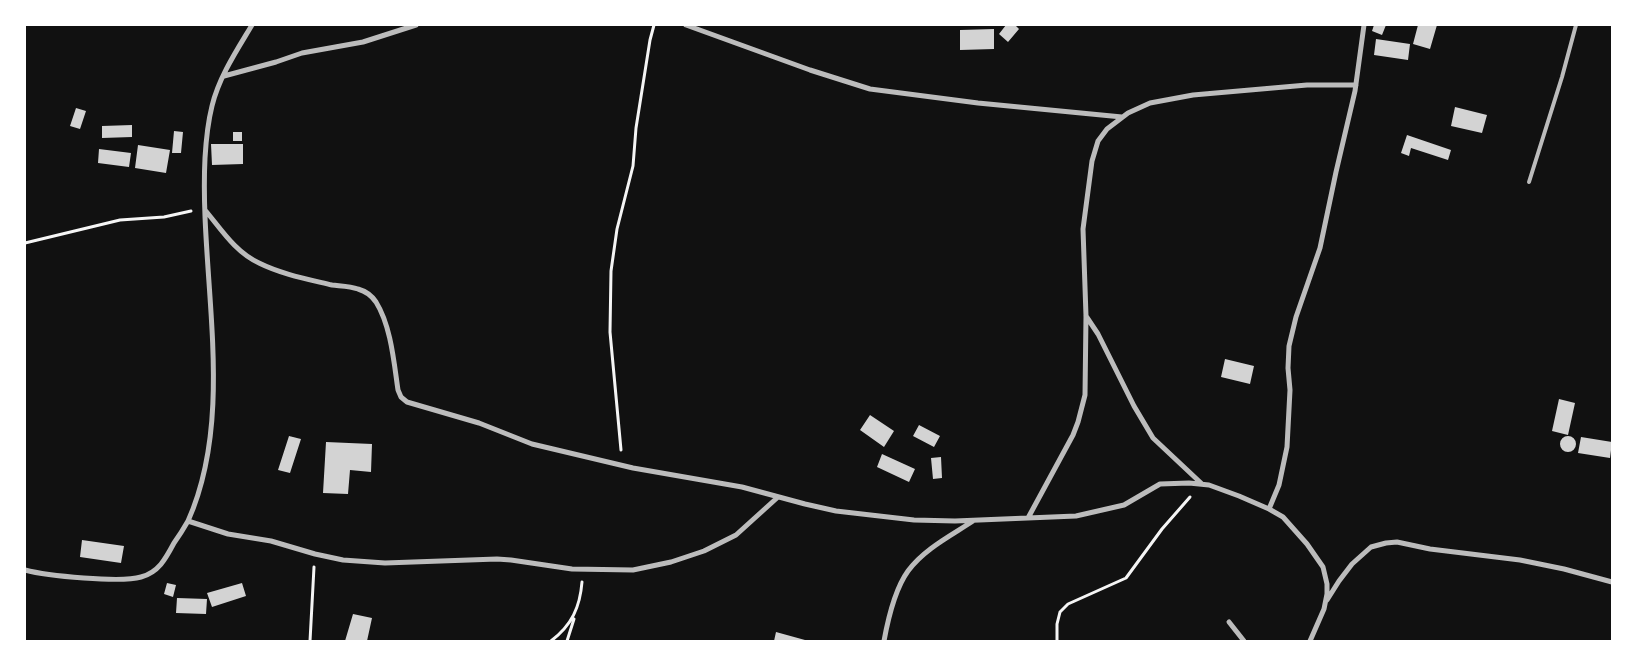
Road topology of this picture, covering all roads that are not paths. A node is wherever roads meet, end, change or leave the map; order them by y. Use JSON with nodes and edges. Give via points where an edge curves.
{"nodes":[{"id":1,"x":252,"y":25,"type":"edge"},
{"id":2,"x":416,"y":25,"type":"edge"},
{"id":3,"x":686,"y":25,"type":"edge"},
{"id":4,"x":1364,"y":25,"type":"edge"},
{"id":5,"x":1576,"y":25,"type":"edge"},
{"id":6,"x":224,"y":76,"type":"junction"},
{"id":7,"x":1356,"y":85,"type":"junction"},
{"id":8,"x":1122,"y":117,"type":"junction"},
{"id":9,"x":1529,"y":182,"type":"dead end"},
{"id":10,"x":205,"y":208,"type":"junction"},
{"id":11,"x":1086,"y":316,"type":"junction"},
{"id":12,"x":1203,"y":484,"type":"junction"},
{"id":13,"x":778,"y":497,"type":"junction"},
{"id":14,"x":1269,"y":509,"type":"junction"},
{"id":15,"x":1028,"y":518,"type":"junction"},
{"id":16,"x":975,"y":519,"type":"junction"},
{"id":17,"x":188,"y":521,"type":"junction"},
{"id":18,"x":25,"y":570,"type":"edge"},
{"id":19,"x":1612,"y":582,"type":"edge"},
{"id":20,"x":1326,"y":602,"type":"junction"},
{"id":21,"x":1229,"y":622,"type":"dead end"},
{"id":22,"x":884,"y":641,"type":"edge"},
{"id":23,"x":1244,"y":641,"type":"edge"},
{"id":24,"x":1310,"y":641,"type":"edge"}],
"edges":[{"from":1,"to":6,"type":"street"},
{"from":2,"to":6,"type":"street","via":[[363,42],[302,53]]},
{"from":3,"to":8,"type":"street","via":[[870,89]]},
{"from":4,"to":7,"type":"street"},
{"from":5,"to":9,"type":"lane"},
{"from":6,"to":10,"type":"street","via":[[212,105],[205,157]]},
{"from":7,"to":8,"type":"street","via":[[1307,85],[1193,95],[1150,103]]},
{"from":7,"to":14,"type":"street","via":[[1320,248],[1289,346],[1287,447],[1279,485]]},
{"from":8,"to":11,"type":"street","via":[[1098,141],[1092,161],[1083,229]]},
{"from":10,"to":13,"type":"street","via":[[235,247],[258,263],[369,294],[384,321],[398,390],[407,402],[532,444]]},
{"from":10,"to":17,"type":"street","via":[[214,380],[212,423],[202,482]]},
{"from":11,"to":12,"type":"street","via":[[1153,438]]},
{"from":11,"to":15,"type":"street","via":[[1085,395],[1078,422]]},
{"from":12,"to":14,"type":"street"},
{"from":12,"to":15,"type":"street","via":[[1160,484],[1124,505],[1076,516]]},
{"from":13,"to":16,"type":"street","via":[[836,510],[904,519]]},
{"from":13,"to":17,"type":"street","via":[[736,535],[672,562],[633,570],[572,569],[511,560],[385,563],[343,560],[271,541],[228,534]]},
{"from":14,"to":20,"type":"street","via":[[1283,517],[1323,567],[1327,584]]},
{"from":15,"to":16,"type":"street"},
{"from":16,"to":22,"type":"street","via":[[920,558],[908,571]]},
{"from":17,"to":18,"type":"street","via":[[160,567],[142,577],[78,577]]},
{"from":19,"to":20,"type":"street","via":[[1520,560],[1397,542],[1371,548],[1352,564]]},
{"from":20,"to":24,"type":"street"},
{"from":21,"to":23,"type":"street"}]}
